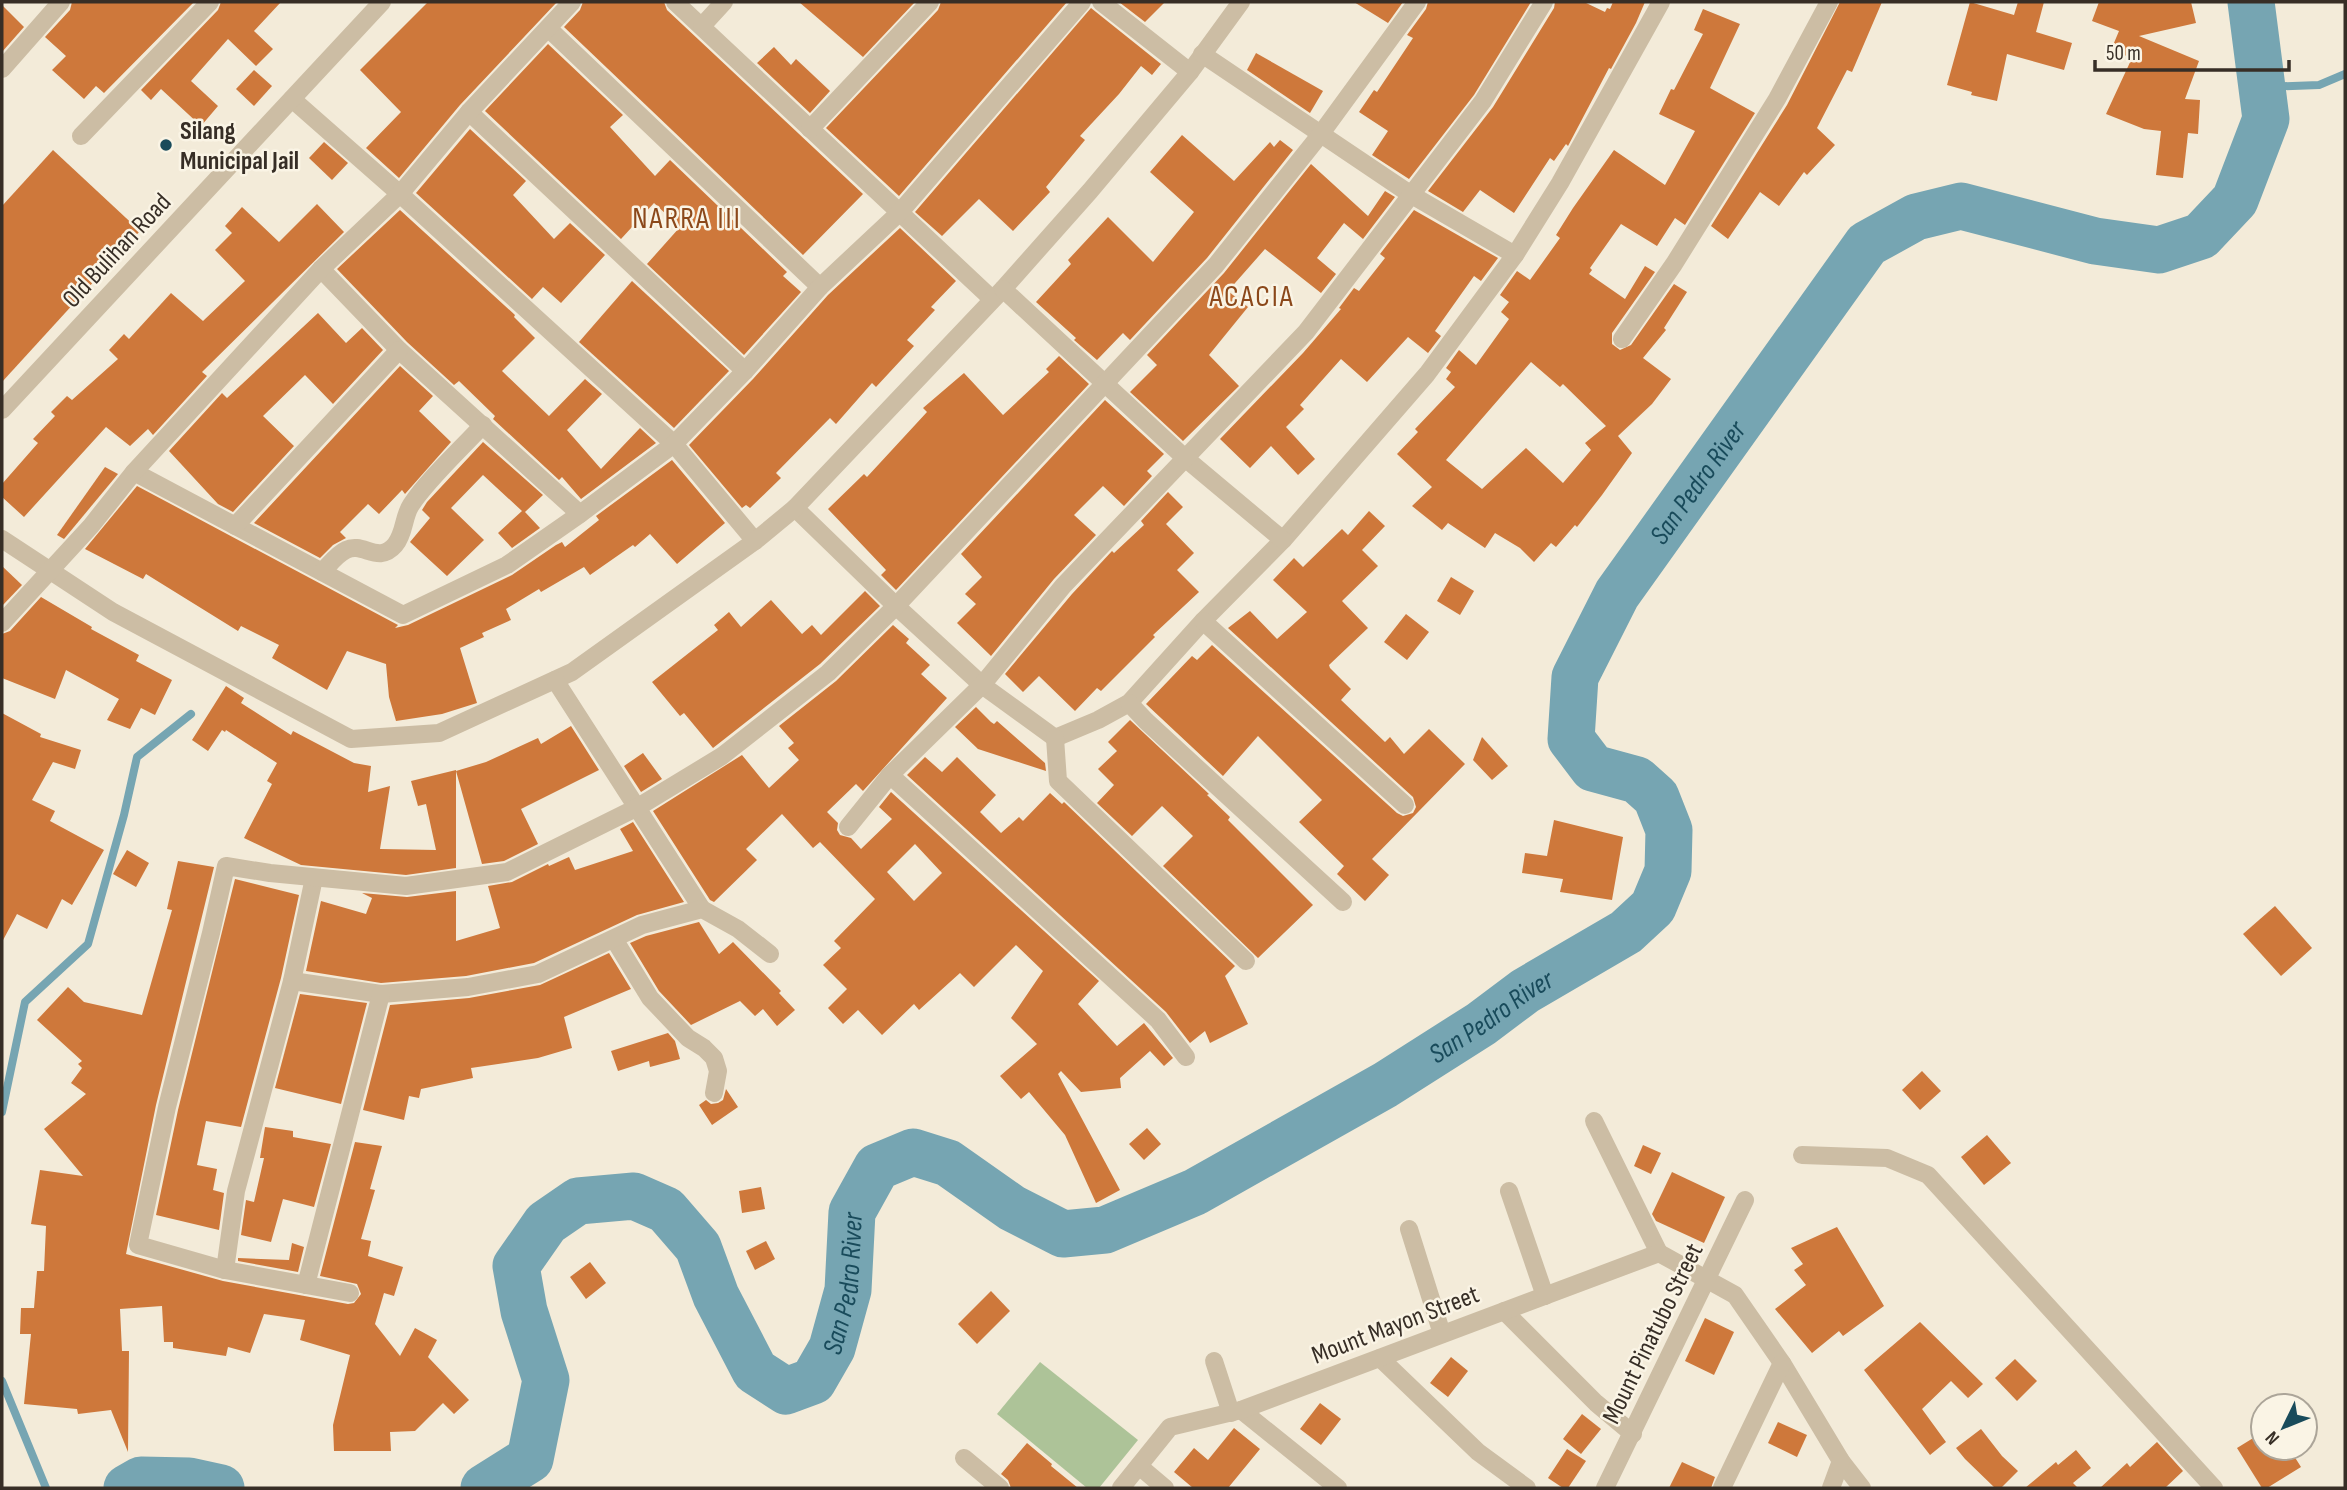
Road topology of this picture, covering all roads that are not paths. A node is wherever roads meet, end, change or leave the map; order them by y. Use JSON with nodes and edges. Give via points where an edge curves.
{"nodes":[{"id":1,"x":61,"y":2,"type":"edge"},
{"id":2,"x":210,"y":2,"type":"edge"},
{"id":3,"x":382,"y":2,"type":"edge"},
{"id":4,"x":572,"y":2,"type":"edge"},
{"id":5,"x":675,"y":2,"type":"edge"},
{"id":6,"x":724,"y":2,"type":"edge"},
{"id":7,"x":930,"y":2,"type":"edge"},
{"id":8,"x":1082,"y":2,"type":"edge"},
{"id":9,"x":1101,"y":2,"type":"edge"},
{"id":10,"x":1241,"y":2,"type":"edge"},
{"id":11,"x":1416,"y":2,"type":"edge"},
{"id":12,"x":1544,"y":2,"type":"edge"},
{"id":13,"x":1661,"y":2,"type":"edge"},
{"id":14,"x":1829,"y":2,"type":"edge"},
{"id":15,"x":702,"y":26,"type":"junction"},
{"id":16,"x":549,"y":29,"type":"junction"},
{"id":17,"x":1202,"y":54,"type":"junction"},
{"id":18,"x":2,"y":69,"type":"edge"},
{"id":19,"x":1190,"y":72,"type":"junction"},
{"id":20,"x":292,"y":99,"type":"junction"},
{"id":21,"x":469,"y":112,"type":"junction"},
{"id":22,"x":810,"y":129,"type":"junction"},
{"id":23,"x":1320,"y":135,"type":"junction"},
{"id":24,"x":80,"y":136,"type":"dead end"},
{"id":25,"x":400,"y":194,"type":"junction"},
{"id":26,"x":1410,"y":194,"type":"junction"},
{"id":27,"x":900,"y":212,"type":"junction"},
{"id":28,"x":1515,"y":255,"type":"junction"},
{"id":29,"x":321,"y":269,"type":"junction"},
{"id":30,"x":820,"y":287,"type":"junction"},
{"id":31,"x":998,"y":294,"type":"junction"},
{"id":32,"x":1622,"y":339,"type":"dead end"},
{"id":33,"x":399,"y":350,"type":"junction"},
{"id":34,"x":745,"y":371,"type":"junction"},
{"id":35,"x":1105,"y":385,"type":"junction"},
{"id":36,"x":2,"y":410,"type":"edge"},
{"id":37,"x":483,"y":425,"type":"junction"},
{"id":38,"x":674,"y":444,"type":"junction"},
{"id":39,"x":1185,"y":458,"type":"junction"},
{"id":40,"x":134,"y":472,"type":"junction"},
{"id":41,"x":795,"y":508,"type":"junction"},
{"id":42,"x":580,"y":514,"type":"junction"},
{"id":43,"x":235,"y":526,"type":"junction"},
{"id":44,"x":2,"y":539,"type":"edge"},
{"id":45,"x":1283,"y":540,"type":"junction"},
{"id":46,"x":755,"y":541,"type":"junction"},
{"id":47,"x":49,"y":571,"type":"junction"},
{"id":48,"x":322,"y":572,"type":"junction"},
{"id":49,"x":896,"y":606,"type":"junction"},
{"id":50,"x":1203,"y":621,"type":"junction"},
{"id":51,"x":2,"y":623,"type":"edge"},
{"id":52,"x":555,"y":680,"type":"junction"},
{"id":53,"x":982,"y":685,"type":"junction"},
{"id":54,"x":1129,"y":703,"type":"junction"},
{"id":55,"x":1055,"y":738,"type":"junction"},
{"id":56,"x":890,"y":775,"type":"junction"},
{"id":57,"x":1405,"y":805,"type":"dead end"},
{"id":58,"x":638,"y":807,"type":"junction"},
{"id":59,"x":848,"y":827,"type":"dead end"},
{"id":60,"x":314,"y":878,"type":"junction"},
{"id":61,"x":1343,"y":902,"type":"dead end"},
{"id":62,"x":702,"y":909,"type":"junction"},
{"id":63,"x":614,"y":939,"type":"junction"},
{"id":64,"x":770,"y":954,"type":"dead end"},
{"id":65,"x":1246,"y":961,"type":"dead end"},
{"id":66,"x":292,"y":981,"type":"junction"},
{"id":67,"x":381,"y":994,"type":"junction"},
{"id":68,"x":1186,"y":1057,"type":"dead end"},
{"id":69,"x":714,"y":1093,"type":"dead end"},
{"id":70,"x":1594,"y":1121,"type":"dead end"},
{"id":71,"x":1802,"y":1155,"type":"dead end"},
{"id":72,"x":1509,"y":1191,"type":"dead end"},
{"id":73,"x":1745,"y":1200,"type":"dead end"},
{"id":74,"x":1409,"y":1229,"type":"dead end"},
{"id":75,"x":1659,"y":1253,"type":"junction"},
{"id":76,"x":225,"y":1270,"type":"junction"},
{"id":77,"x":1707,"y":1279,"type":"junction"},
{"id":78,"x":306,"y":1285,"type":"junction"},
{"id":79,"x":350,"y":1293,"type":"dead end"},
{"id":80,"x":1545,"y":1296,"type":"junction"},
{"id":81,"x":1504,"y":1311,"type":"junction"},
{"id":82,"x":1443,"y":1334,"type":"junction"},
{"id":83,"x":1380,"y":1358,"type":"junction"},
{"id":84,"x":1214,"y":1361,"type":"dead end"},
{"id":85,"x":1782,"y":1363,"type":"junction"},
{"id":86,"x":1236,"y":1411,"type":"junction"},
{"id":87,"x":1633,"y":1434,"type":"junction"},
{"id":88,"x":964,"y":1458,"type":"dead end"},
{"id":89,"x":1842,"y":1461,"type":"junction"},
{"id":90,"x":1139,"y":1466,"type":"junction"},
{"id":91,"x":1000,"y":1488,"type":"edge"},
{"id":92,"x":1121,"y":1488,"type":"edge"},
{"id":93,"x":1165,"y":1488,"type":"edge"},
{"id":94,"x":1338,"y":1488,"type":"edge"},
{"id":95,"x":1527,"y":1488,"type":"edge"},
{"id":96,"x":1605,"y":1488,"type":"edge"},
{"id":97,"x":1722,"y":1488,"type":"edge"},
{"id":98,"x":1831,"y":1488,"type":"edge"},
{"id":99,"x":1863,"y":1488,"type":"edge"},
{"id":100,"x":2214,"y":1488,"type":"edge"}],
"edges":[{"from":1,"to":18,"type":"street"},
{"from":2,"to":24,"type":"street"},
{"from":3,"to":20,"type":"street","name":"Old Bulihan Road"},
{"from":4,"to":16,"type":"street"},
{"from":5,"to":15,"type":"street"},
{"from":6,"to":15,"type":"street"},
{"from":7,"to":22,"type":"street"},
{"from":8,"to":27,"type":"street"},
{"from":9,"to":19,"type":"street"},
{"from":10,"to":17,"type":"street"},
{"from":11,"to":23,"type":"street"},
{"from":12,"to":26,"type":"street","via":[[1483,101]]},
{"from":13,"to":28,"type":"street"},
{"from":14,"to":32,"type":"street","via":[[1777,99]]},
{"from":15,"to":22,"type":"street"},
{"from":16,"to":21,"type":"street"},
{"from":16,"to":30,"type":"street"},
{"from":17,"to":19,"type":"street"},
{"from":17,"to":23,"type":"street"},
{"from":19,"to":31,"type":"street"},
{"from":20,"to":25,"type":"street"},
{"from":20,"to":36,"type":"street","name":"Old Bulihan Road"},
{"from":21,"to":25,"type":"street"},
{"from":21,"to":34,"type":"street"},
{"from":22,"to":27,"type":"street"},
{"from":23,"to":26,"type":"street"},
{"from":23,"to":35,"type":"street","via":[[1216,265]]},
{"from":25,"to":29,"type":"street"},
{"from":25,"to":38,"type":"street"},
{"from":26,"to":28,"type":"street"},
{"from":26,"to":39,"type":"street","via":[[1306,332]]},
{"from":27,"to":30,"type":"street"},
{"from":27,"to":31,"type":"street"},
{"from":28,"to":45,"type":"street","via":[[1427,374]]},
{"from":29,"to":33,"type":"street"},
{"from":29,"to":40,"type":"street"},
{"from":30,"to":34,"type":"street"},
{"from":31,"to":35,"type":"street"},
{"from":31,"to":41,"type":"street"},
{"from":33,"to":37,"type":"street"},
{"from":33,"to":43,"type":"street"},
{"from":34,"to":38,"type":"street"},
{"from":35,"to":39,"type":"street"},
{"from":35,"to":49,"type":"street"},
{"from":37,"to":42,"type":"street"},
{"from":37,"to":48,"type":"street","via":[[412,503],[395,545],[372,554],[346,549]]},
{"from":38,"to":42,"type":"street"},
{"from":38,"to":46,"type":"street"},
{"from":39,"to":45,"type":"street"},
{"from":39,"to":53,"type":"street","via":[[1063,586]]},
{"from":40,"to":43,"type":"street"},
{"from":40,"to":47,"type":"street"},
{"from":41,"to":46,"type":"street"},
{"from":41,"to":49,"type":"street"},
{"from":42,"to":48,"type":"street","via":[[508,565],[402,615]]},
{"from":43,"to":48,"type":"street"},
{"from":44,"to":47,"type":"street"},
{"from":45,"to":50,"type":"street"},
{"from":46,"to":52,"type":"street"},
{"from":47,"to":51,"type":"street"},
{"from":47,"to":52,"type":"street","via":[[113,612],[351,739],[439,733]]},
{"from":49,"to":53,"type":"street"},
{"from":49,"to":58,"type":"street","via":[[828,673],[722,756]]},
{"from":50,"to":54,"type":"street"},
{"from":50,"to":57,"type":"street"},
{"from":52,"to":58,"type":"street"},
{"from":53,"to":55,"type":"street"},
{"from":53,"to":56,"type":"street"},
{"from":54,"to":55,"type":"street"},
{"from":54,"to":61,"type":"street"},
{"from":55,"to":65,"type":"street","via":[[1058,782]]},
{"from":56,"to":59,"type":"street"},
{"from":56,"to":68,"type":"street","via":[[1158,1020]]},
{"from":58,"to":60,"type":"street","via":[[507,872],[406,886]]},
{"from":58,"to":62,"type":"street"},
{"from":60,"to":66,"type":"street"},
{"from":60,"to":76,"type":"street","via":[[226,866],[167,1107],[138,1245]]},
{"from":62,"to":63,"type":"street","via":[[642,925]]},
{"from":62,"to":64,"type":"street"},
{"from":63,"to":67,"type":"street","via":[[538,974],[468,987]]},
{"from":63,"to":69,"type":"street","via":[[650,999],[714,1058],[718,1071]]},
{"from":66,"to":67,"type":"street"},
{"from":66,"to":76,"type":"street","via":[[236,1191]]},
{"from":67,"to":78,"type":"street"},
{"from":70,"to":75,"type":"street"},
{"from":71,"to":100,"type":"street","via":[[1887,1158],[1928,1175]]},
{"from":72,"to":80,"type":"street"},
{"from":73,"to":77,"type":"street","name":"Mount Pinatubo Street"},
{"from":74,"to":82,"type":"street"},
{"from":75,"to":77,"type":"street"},
{"from":75,"to":80,"type":"street","name":"Mount Mayon Street"},
{"from":76,"to":78,"type":"street"},
{"from":77,"to":85,"type":"street","via":[[1735,1295]]},
{"from":77,"to":87,"type":"street","name":"Mount Pinatubo Street"},
{"from":78,"to":79,"type":"street"},
{"from":80,"to":81,"type":"street","name":"Mount Mayon Street"},
{"from":81,"to":82,"type":"street","name":"Mount Mayon Street"},
{"from":81,"to":87,"type":"street"},
{"from":82,"to":83,"type":"street","name":"Mount Mayon Street"},
{"from":83,"to":86,"type":"street","name":"Mount Mayon Street"},
{"from":83,"to":95,"type":"street","via":[[1478,1451]]},
{"from":84,"to":86,"type":"street"},
{"from":85,"to":89,"type":"street"},
{"from":85,"to":97,"type":"street"},
{"from":86,"to":90,"type":"street","name":"Mount Mayon Street","via":[[1170,1427]]},
{"from":86,"to":94,"type":"street"},
{"from":87,"to":96,"type":"street","name":"Mount Pinatubo Street"},
{"from":88,"to":91,"type":"street"},
{"from":89,"to":98,"type":"street"},
{"from":89,"to":99,"type":"street"},
{"from":90,"to":92,"type":"street","name":"Mount Mayon Street"},
{"from":90,"to":93,"type":"street"}]}
